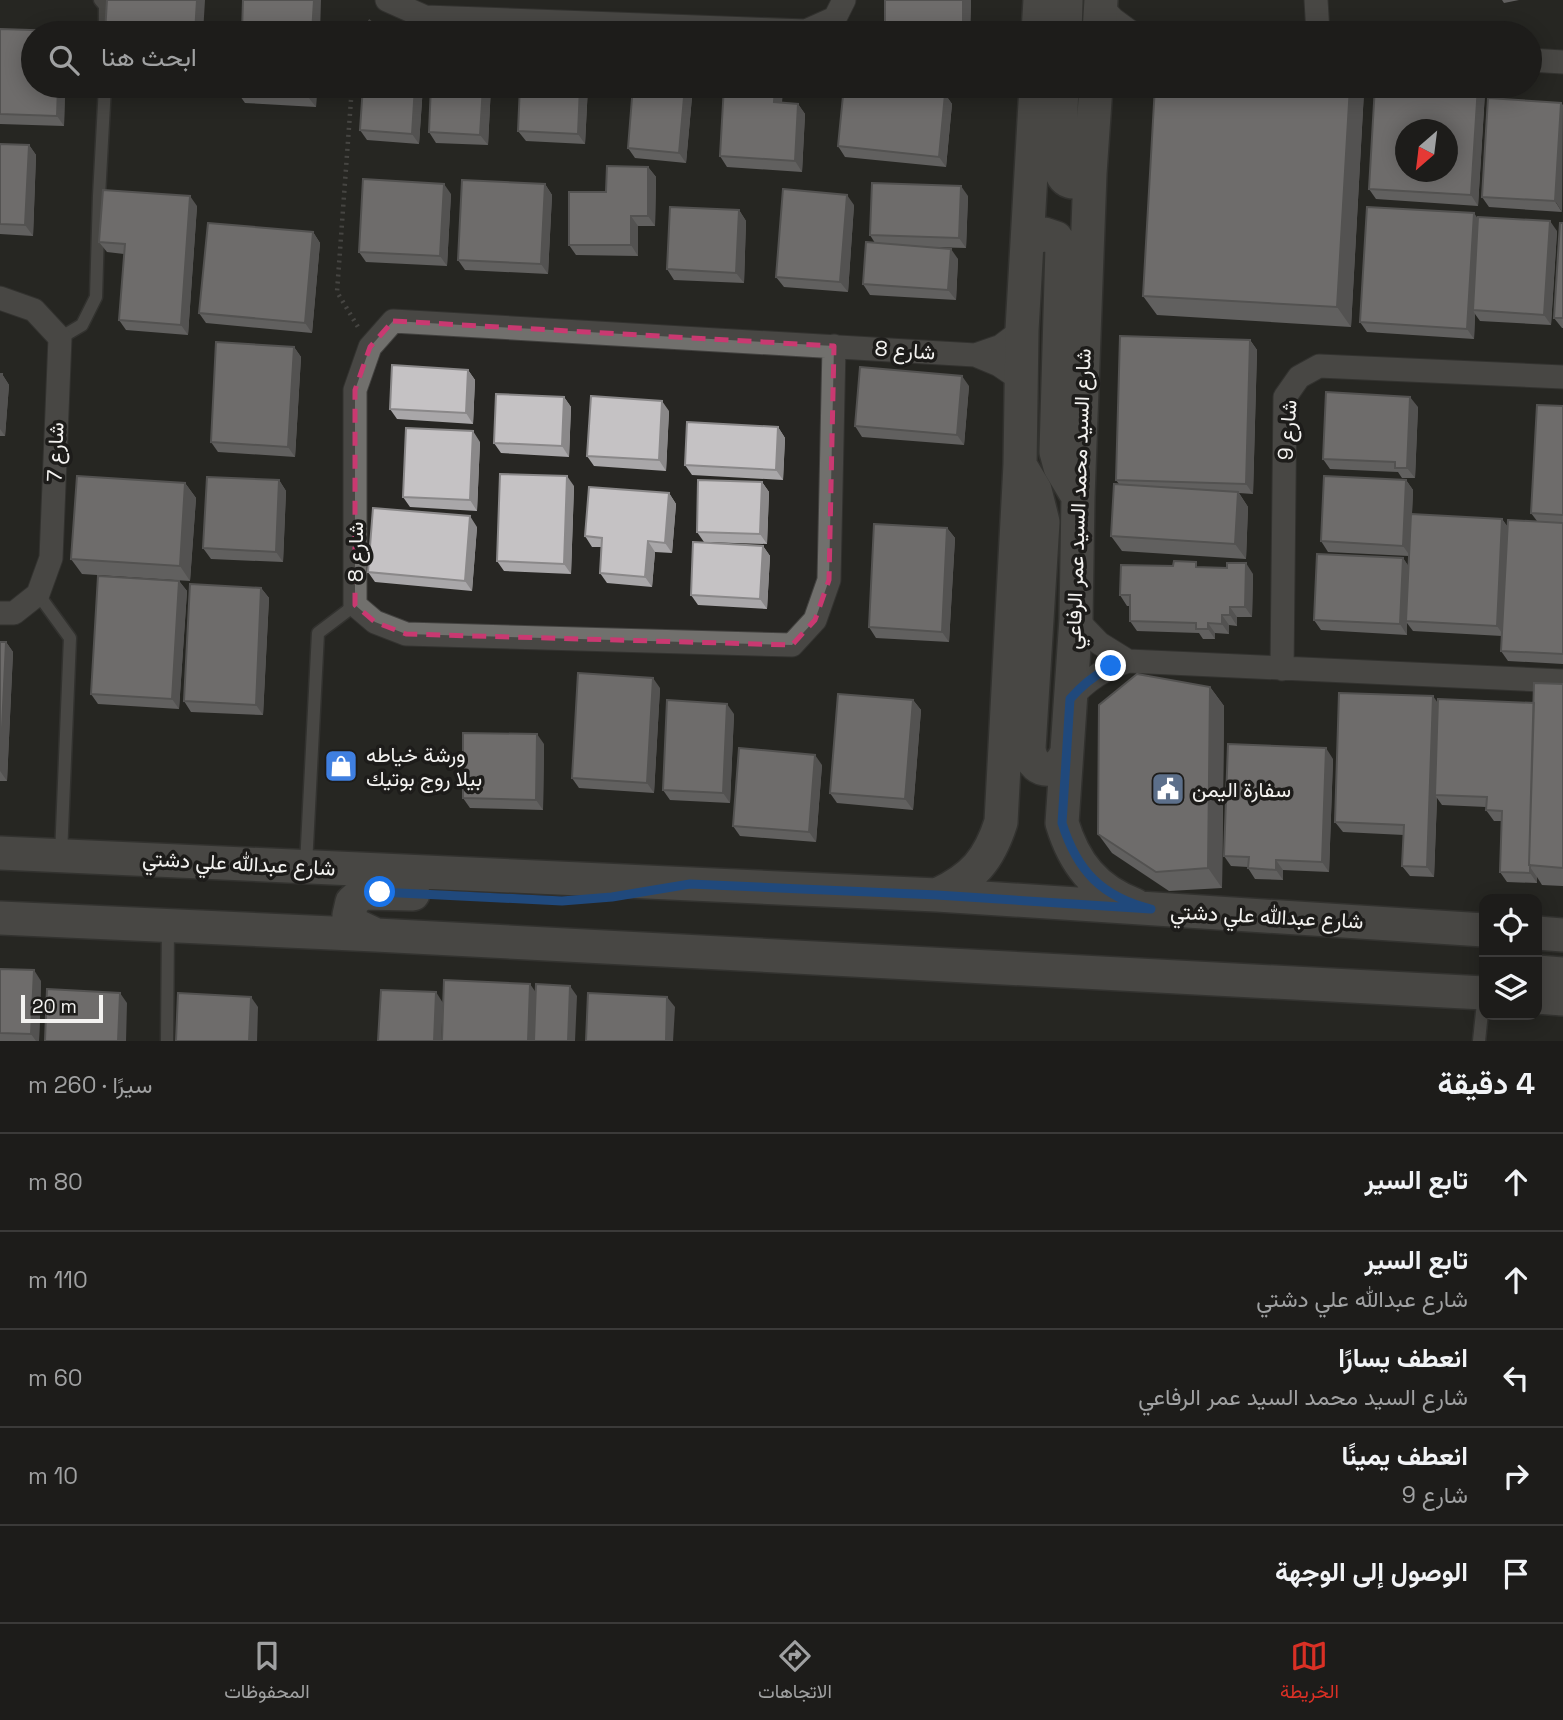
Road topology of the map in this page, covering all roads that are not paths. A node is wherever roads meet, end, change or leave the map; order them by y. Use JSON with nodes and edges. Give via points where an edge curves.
{"nodes":[{"id":1,"x":100,"y":0,"type":"edge"},
{"id":2,"x":387,"y":0,"type":"edge"},
{"id":3,"x":844,"y":0,"type":"edge"},
{"id":4,"x":1040,"y":0,"type":"edge"},
{"id":5,"x":1066,"y":0,"type":"edge"},
{"id":6,"x":1316,"y":0,"type":"edge"},
{"id":7,"x":105,"y":21,"type":"edge"},
{"id":8,"x":527,"y":21,"type":"edge"},
{"id":9,"x":829,"y":21,"type":"edge"},
{"id":10,"x":1039,"y":21,"type":"edge"},
{"id":11,"x":1065,"y":21,"type":"edge"},
{"id":12,"x":1317,"y":21,"type":"edge"},
{"id":13,"x":1542,"y":61,"type":"edge"},
{"id":14,"x":1563,"y":62,"type":"edge"},
{"id":15,"x":104,"y":98,"type":"edge"},
{"id":16,"x":1035,"y":98,"type":"edge"},
{"id":17,"x":1062,"y":98,"type":"edge"},
{"id":18,"x":1096,"y":98,"type":"edge"},
{"id":19,"x":1090,"y":173,"type":"junction"},
{"id":20,"x":1027,"y":245,"type":"junction"},
{"id":21,"x":0,"y":298,"type":"edge"},
{"id":22,"x":1022,"y":330,"type":"junction"},
{"id":23,"x":60,"y":338,"type":"junction"},
{"id":24,"x":834,"y":346,"type":"junction"},
{"id":25,"x":975,"y":355,"type":"junction"},
{"id":26,"x":1563,"y":377,"type":"edge"},
{"id":27,"x":1021,"y":380,"type":"junction"},
{"id":28,"x":1020,"y":464,"type":"junction"},
{"id":29,"x":1078,"y":497,"type":"junction"},
{"id":30,"x":38,"y":594,"type":"junction"},
{"id":31,"x":355,"y":605,"type":"junction"},
{"id":32,"x":0,"y":612,"type":"edge"},
{"id":33,"x":1076,"y":619,"type":"junction"},
{"id":34,"x":1128,"y":661,"type":"junction"},
{"id":35,"x":1282,"y":669,"type":"junction"},
{"id":36,"x":1563,"y":681,"type":"edge"},
{"id":37,"x":1070,"y":699,"type":"junction"},
{"id":38,"x":1066,"y":754,"type":"junction"},
{"id":39,"x":0,"y":853,"type":"edge"},
{"id":40,"x":61,"y":855,"type":"junction"},
{"id":41,"x":306,"y":866,"type":"junction"},
{"id":42,"x":690,"y":884,"type":"junction"},
{"id":43,"x":937,"y":895,"type":"junction"},
{"id":44,"x":1151,"y":909,"type":"junction"},
{"id":45,"x":0,"y":918,"type":"edge"},
{"id":46,"x":168,"y":925,"type":"junction"},
{"id":47,"x":1479,"y":930,"type":"edge"},
{"id":48,"x":1542,"y":933,"type":"edge"},
{"id":49,"x":1563,"y":934,"type":"edge"},
{"id":50,"x":376,"y":935,"type":"junction"},
{"id":51,"x":1542,"y":972,"type":"edge"},
{"id":52,"x":1563,"y":974,"type":"edge"},
{"id":53,"x":1479,"y":993,"type":"edge"},
{"id":54,"x":1542,"y":997,"type":"edge"},
{"id":55,"x":1563,"y":999,"type":"edge"},
{"id":56,"x":1481,"y":1020,"type":"edge"},
{"id":57,"x":167,"y":1041,"type":"edge"},
{"id":58,"x":1479,"y":1041,"type":"edge"}],
"edges":[{"from":1,"to":7,"type":"lane"},
{"from":2,"to":8,"type":"street","via":[[425,17]]},
{"from":3,"to":9,"type":"street"},
{"from":4,"to":10,"type":"main road"},
{"from":5,"to":11,"type":"main road"},
{"from":6,"to":12,"type":"street"},
{"from":13,"to":14,"type":"street"},
{"from":15,"to":23,"type":"lane","via":[[96,297],[82,325]]},
{"from":16,"to":20,"type":"main road"},
{"from":17,"to":19,"type":"main road","via":[[1060,173],[1074,183]]},
{"from":18,"to":19,"type":"main road","name":"شارع السيد محمد السيد عمر الرفاعي"},
{"from":19,"to":29,"type":"main road","name":"شارع السيد محمد السيد عمر الرفاعي"},
{"from":20,"to":22,"type":"main road"},
{"from":20,"to":29,"type":"main road","via":[[1044,234],[1062,247],[1056,452]]},
{"from":21,"to":23,"type":"street","via":[[34,310]]},
{"from":22,"to":25,"type":"street","name":"شارع 8","via":[[1001,346]]},
{"from":22,"to":27,"type":"main road"},
{"from":23,"to":30,"type":"street","name":"شارع 7","via":[[51,558]]},
{"from":24,"to":25,"type":"street","name":"شارع 8"},
{"from":24,"to":31,"type":"street","name":"شارع 8","via":[[393,321],[370,347],[355,390]]},
{"from":24,"to":31,"type":"street","name":"شارع 8","via":[[829,580],[815,620],[792,645],[406,634],[375,622]]},
{"from":25,"to":27,"type":"street","name":"شارع 8"},
{"from":26,"to":35,"type":"street","name":"شارع 9","via":[[1319,366],[1299,377],[1285,397]]},
{"from":27,"to":28,"type":"main road"},
{"from":28,"to":38,"type":"main road","via":[[1035,490],[1043,522],[1030,758],[1045,769],[1062,763]]},
{"from":28,"to":43,"type":"main road","via":[[1001,822],[995,842],[971,875]]},
{"from":29,"to":33,"type":"main road","name":"شارع السيد محمد السيد عمر الرفاعي"},
{"from":30,"to":32,"type":"street","via":[[14,613]]},
{"from":30,"to":40,"type":"lane","via":[[70,638]]},
{"from":31,"to":41,"type":"lane","via":[[318,633]]},
{"from":33,"to":34,"type":"street","via":[[1099,643]]},
{"from":33,"to":37,"type":"main road","name":"شارع السيد محمد السيد عمر الرفاعي"},
{"from":34,"to":35,"type":"street"},
{"from":34,"to":37,"type":"street","via":[[1096,675]]},
{"from":35,"to":36,"type":"street"},
{"from":37,"to":38,"type":"main road","name":"شارع السيد محمد السيد عمر الرفاعي"},
{"from":38,"to":44,"type":"main road","name":"شارع السيد محمد السيد عمر الرفاعي","via":[[1062,823],[1077,859],[1101,887],[1133,905]]},
{"from":39,"to":40,"type":"main road","name":"شارع عبدالله علي دشتي"},
{"from":40,"to":41,"type":"main road","name":"شارع عبدالله علي دشتي"},
{"from":41,"to":42,"type":"main road","name":"شارع عبدالله علي دشتي"},
{"from":42,"to":43,"type":"main road","name":"شارع عبدالله علي دشتي"},
{"from":42,"to":50,"type":"main road","via":[[562,901],[362,893],[352,902],[349,915],[355,925]]},
{"from":43,"to":44,"type":"main road","name":"شارع عبدالله علي دشتي"},
{"from":44,"to":47,"type":"main road","name":"شارع عبدالله علي دشتي"},
{"from":45,"to":46,"type":"main road"},
{"from":46,"to":50,"type":"main road"},
{"from":46,"to":57,"type":"lane"},
{"from":48,"to":49,"type":"main road"},
{"from":50,"to":53,"type":"main road"},
{"from":51,"to":52,"type":"main road"},
{"from":54,"to":55,"type":"main road"},
{"from":56,"to":58,"type":"lane"}]}
